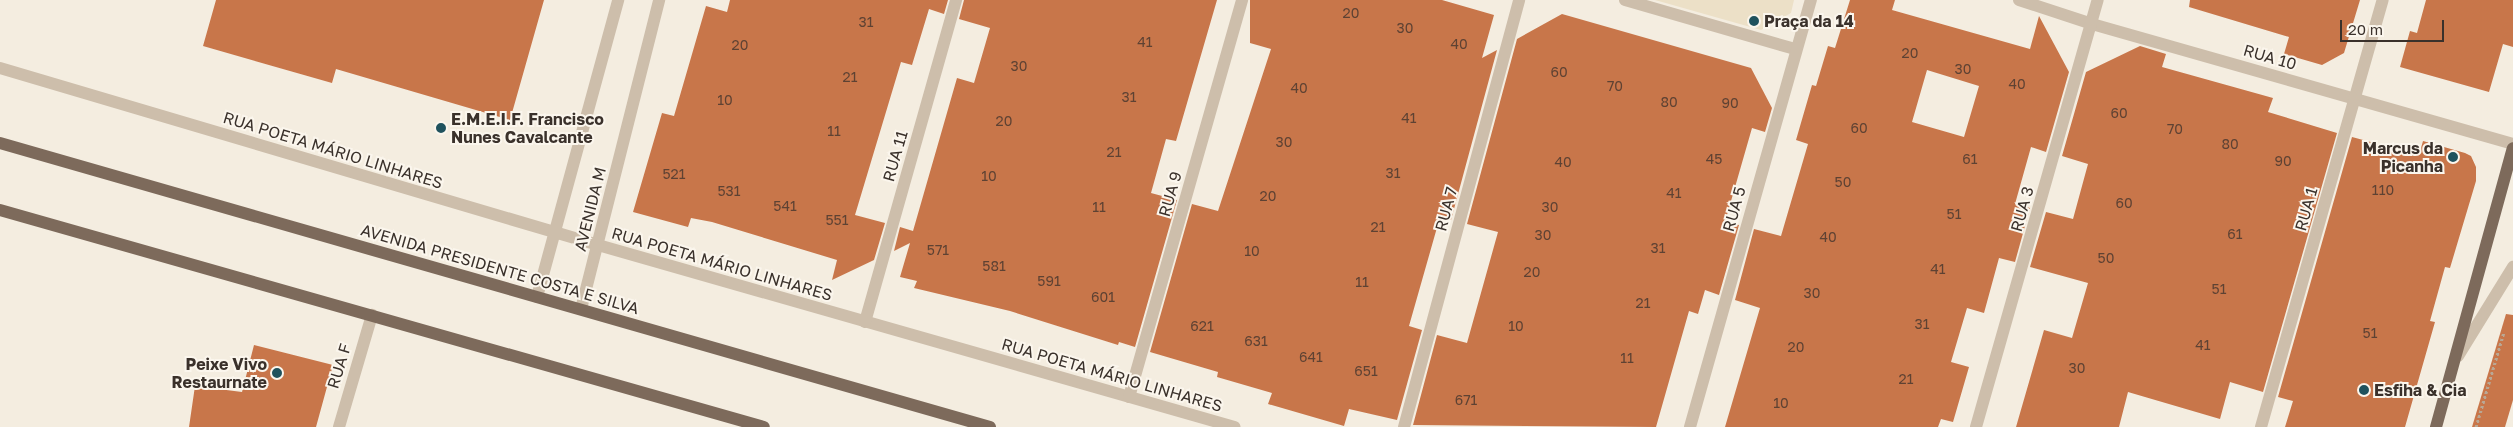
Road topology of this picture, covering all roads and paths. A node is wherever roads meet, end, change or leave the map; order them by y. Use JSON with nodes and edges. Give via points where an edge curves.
{"nodes":[{"id":1,"x":618,"y":0,"type":"edge"},
{"id":2,"x":659,"y":0,"type":"edge"},
{"id":3,"x":956,"y":0,"type":"edge"},
{"id":4,"x":1242,"y":0,"type":"edge"},
{"id":5,"x":1519,"y":0,"type":"edge"},
{"id":6,"x":1625,"y":0,"type":"edge"},
{"id":7,"x":1811,"y":0,"type":"edge"},
{"id":8,"x":2019,"y":0,"type":"edge"},
{"id":9,"x":2098,"y":0,"type":"edge"},
{"id":10,"x":2383,"y":0,"type":"edge"},
{"id":11,"x":2092,"y":24,"type":"junction"},
{"id":12,"x":1796,"y":49,"type":"junction"},
{"id":13,"x":0,"y":68,"type":"edge"},
{"id":14,"x":2355,"y":98,"type":"junction"},
{"id":15,"x":0,"y":143,"type":"edge"},
{"id":16,"x":2513,"y":144,"type":"edge"},
{"id":17,"x":2513,"y":148,"type":"edge"},
{"id":18,"x":0,"y":210,"type":"edge"},
{"id":19,"x":555,"y":232,"type":"junction"},
{"id":20,"x":598,"y":246,"type":"junction"},
{"id":21,"x":2513,"y":267,"type":"edge"},
{"id":22,"x":537,"y":297,"type":"junction"},
{"id":23,"x":581,"y":309,"type":"junction"},
{"id":24,"x":372,"y":315,"type":"junction"},
{"id":25,"x":865,"y":322,"type":"junction"},
{"id":26,"x":2505,"y":328,"type":"dead end"},
{"id":27,"x":2453,"y":363,"type":"junction"},
{"id":28,"x":1130,"y":397,"type":"junction"},
{"id":29,"x":339,"y":427,"type":"edge"},
{"id":30,"x":764,"y":427,"type":"edge"},
{"id":31,"x":990,"y":427,"type":"edge"},
{"id":32,"x":1235,"y":427,"type":"edge"},
{"id":33,"x":1404,"y":427,"type":"edge"},
{"id":34,"x":1690,"y":427,"type":"edge"},
{"id":35,"x":1976,"y":427,"type":"edge"},
{"id":36,"x":2261,"y":427,"type":"edge"},
{"id":37,"x":2436,"y":427,"type":"edge"},
{"id":38,"x":2476,"y":427,"type":"edge"}],
"edges":[{"from":1,"to":19,"type":"street","name":"AVENIDA M"},
{"from":2,"to":20,"type":"street","name":"AVENIDA M"},
{"from":3,"to":25,"type":"street","name":"RUA 11"},
{"from":4,"to":28,"type":"street","name":"RUA 9"},
{"from":5,"to":33,"type":"street","name":"RUA 7"},
{"from":6,"to":12,"type":"street"},
{"from":7,"to":12,"type":"street","name":"RUA 5"},
{"from":8,"to":11,"type":"street","name":"RUA 10"},
{"from":9,"to":11,"type":"street","name":"RUA 3"},
{"from":10,"to":14,"type":"street","name":"RUA 1"},
{"from":11,"to":14,"type":"street","name":"RUA 10"},
{"from":11,"to":35,"type":"street","name":"RUA 3"},
{"from":12,"to":34,"type":"street","name":"RUA 5"},
{"from":13,"to":19,"type":"street","name":"RUA POETA MÁRIO LINHARES"},
{"from":14,"to":16,"type":"street","name":"RUA 10"},
{"from":14,"to":36,"type":"street","name":"RUA 1"},
{"from":15,"to":22,"type":"main road","name":"AVENIDA PRESIDENTE COSTA E SILVA"},
{"from":17,"to":27,"type":"main road"},
{"from":18,"to":24,"type":"main road"},
{"from":19,"to":20,"type":"street","name":"RUA POETA MÁRIO LINHARES"},
{"from":19,"to":22,"type":"street","name":"AVENIDA M"},
{"from":20,"to":23,"type":"street","name":"AVENIDA M"},
{"from":20,"to":25,"type":"street","name":"RUA POETA MÁRIO LINHARES"},
{"from":21,"to":27,"type":"street"},
{"from":22,"to":23,"type":"main road","name":"AVENIDA PRESIDENTE COSTA E SILVA"},
{"from":23,"to":31,"type":"main road","name":"AVENIDA PRESIDENTE COSTA E SILVA"},
{"from":24,"to":29,"type":"street","name":"RUA F"},
{"from":24,"to":30,"type":"main road"},
{"from":25,"to":28,"type":"street","name":"RUA POETA MÁRIO LINHARES"},
{"from":26,"to":38,"type":"path"},
{"from":27,"to":37,"type":"main road"},
{"from":28,"to":32,"type":"street","name":"RUA POETA MÁRIO LINHARES"}]}
